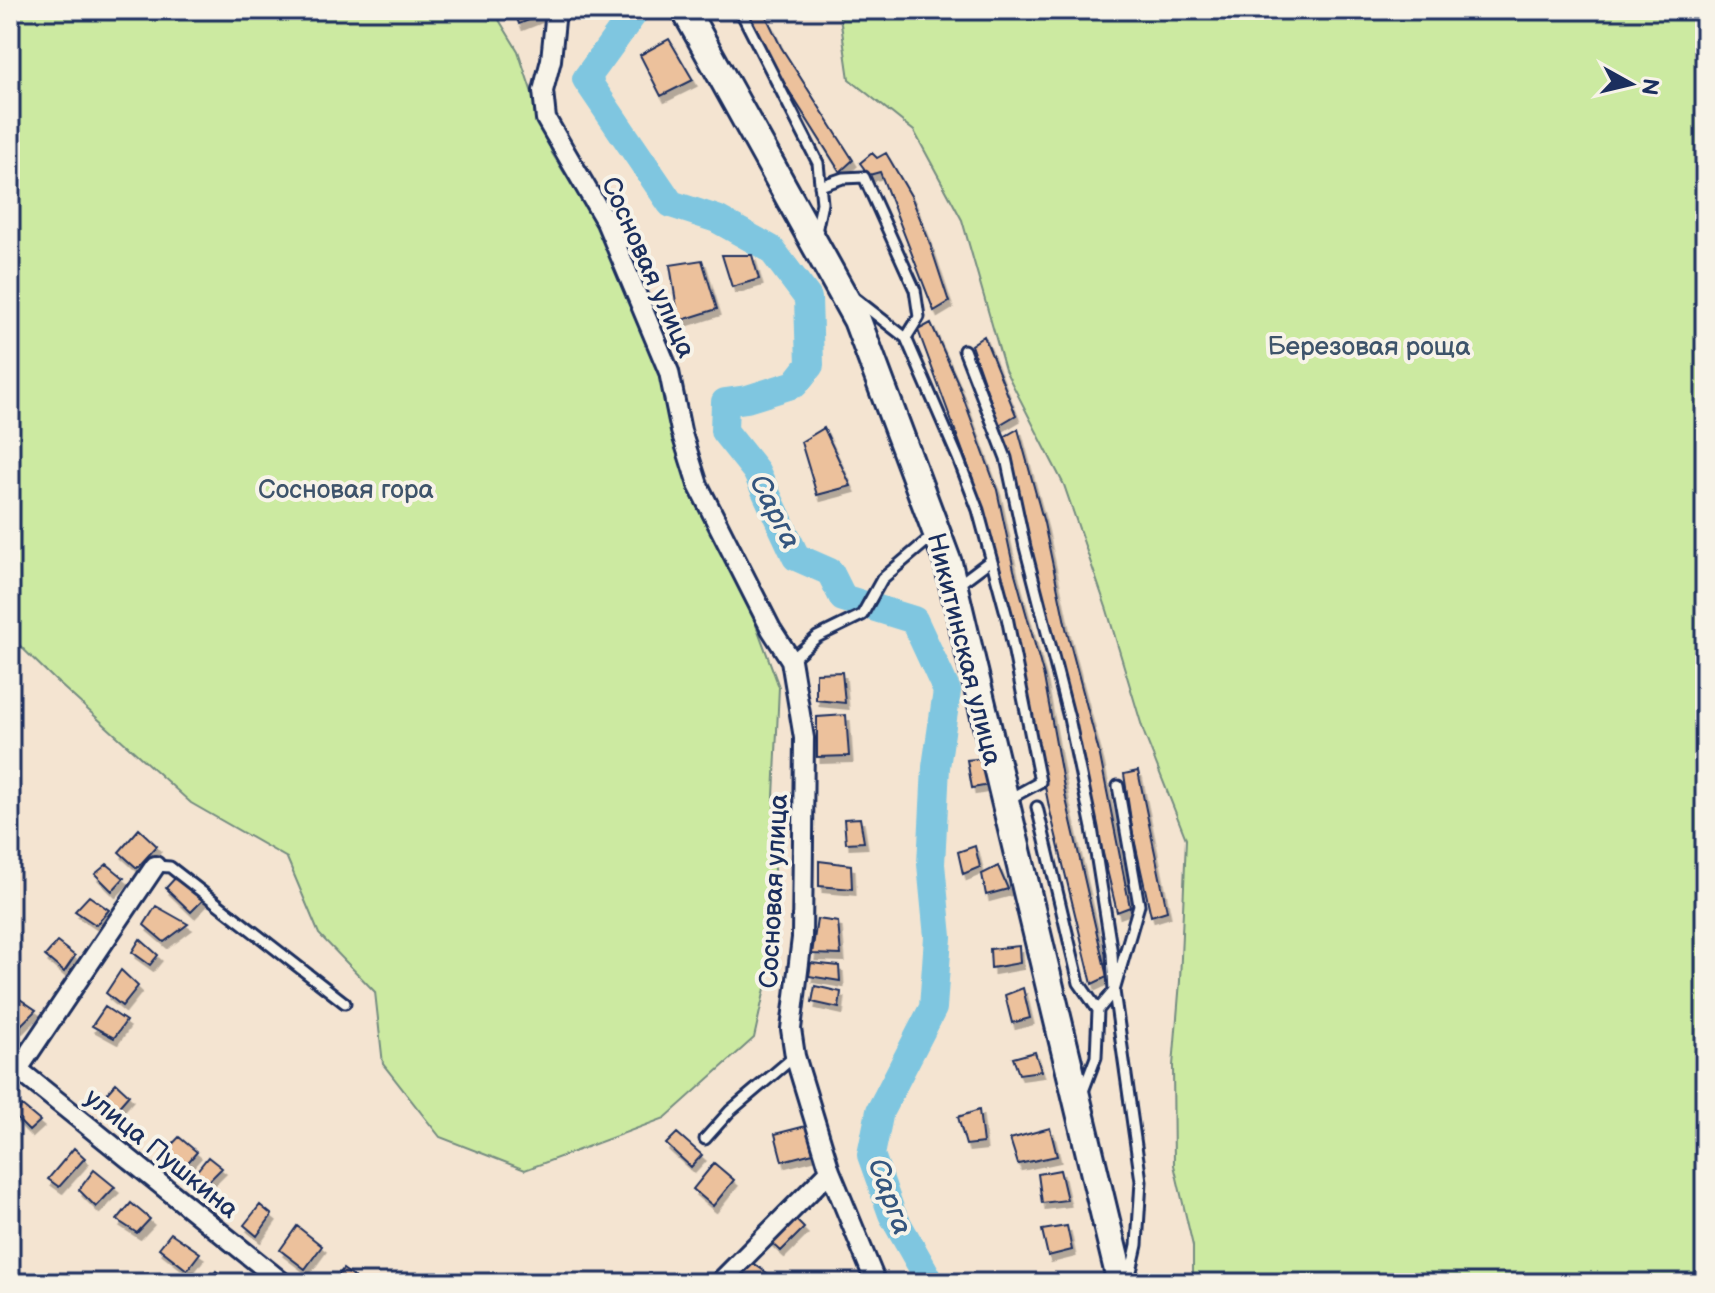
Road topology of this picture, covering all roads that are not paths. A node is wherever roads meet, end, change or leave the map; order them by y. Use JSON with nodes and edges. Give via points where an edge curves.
{"nodes":[{"id":1,"x":556,"y":10,"type":"edge"},
{"id":2,"x":685,"y":10,"type":"edge"},
{"id":3,"x":740,"y":10,"type":"edge"},
{"id":4,"x":820,"y":186,"type":"junction"},
{"id":5,"x":814,"y":243,"type":"junction"},
{"id":6,"x":840,"y":289,"type":"junction"},
{"id":7,"x":906,"y":338,"type":"junction"},
{"id":8,"x":964,"y":350,"type":"dead end"},
{"id":9,"x":937,"y":532,"type":"junction"},
{"id":10,"x":991,"y":560,"type":"junction"},
{"id":11,"x":954,"y":588,"type":"junction"},
{"id":12,"x":791,"y":660,"type":"junction"},
{"id":13,"x":1118,"y":786,"type":"dead end"},
{"id":14,"x":1004,"y":802,"type":"junction"},
{"id":15,"x":1037,"y":807,"type":"dead end"},
{"id":16,"x":155,"y":866,"type":"joint"},
{"id":17,"x":1114,"y":991,"type":"junction"},
{"id":18,"x":345,"y":1003,"type":"dead end"},
{"id":19,"x":1098,"y":1010,"type":"junction"},
{"id":20,"x":795,"y":1056,"type":"junction"},
{"id":21,"x":13,"y":1072,"type":"edge"},
{"id":22,"x":1077,"y":1103,"type":"junction"},
{"id":23,"x":705,"y":1139,"type":"dead end"},
{"id":24,"x":830,"y":1171,"type":"junction"},
{"id":25,"x":283,"y":1283,"type":"edge"},
{"id":26,"x":719,"y":1283,"type":"edge"},
{"id":27,"x":876,"y":1283,"type":"edge"},
{"id":28,"x":1121,"y":1283,"type":"edge"},
{"id":29,"x":1128,"y":1283,"type":"edge"}],
"edges":[{"from":1,"to":12,"type":"street","name":"Сосновая улица","via":[[543,91],[546,119],[606,222],[669,372],[698,485]]},
{"from":2,"to":5,"type":"street","name":"Никитинская улица"},
{"from":3,"to":4,"type":"lane","via":[[818,163]]},
{"from":4,"to":5,"type":"lane"},
{"from":4,"to":7,"type":"lane","via":[[864,177],[915,290],[919,317]]},
{"from":5,"to":6,"type":"street","name":"Никитинская улица"},
{"from":6,"to":7,"type":"lane"},
{"from":6,"to":9,"type":"street","name":"Никитинская улица","via":[[857,320]]},
{"from":7,"to":10,"type":"lane","via":[[978,510]]},
{"from":8,"to":17,"type":"lane","via":[[1006,458],[1069,718],[1092,828]]},
{"from":9,"to":11,"type":"street","name":"Никитинская улица"},
{"from":9,"to":12,"type":"lane","via":[[882,579],[862,615],[817,637]]},
{"from":10,"to":11,"type":"lane"},
{"from":10,"to":14,"type":"lane","via":[[1040,782]]},
{"from":11,"to":14,"type":"street","name":"Никитинская улица"},
{"from":12,"to":20,"type":"street","name":"Сосновая улица","via":[[804,738],[802,938],[791,1029]]},
{"from":13,"to":17,"type":"lane","via":[[1139,905]]},
{"from":14,"to":22,"type":"street","name":"Никитинская улица"},
{"from":15,"to":19,"type":"lane","via":[[1079,983]]},
{"from":16,"to":18,"type":"lane","via":[[170,867]]},
{"from":16,"to":21,"type":"street"},
{"from":17,"to":19,"type":"lane"},
{"from":17,"to":29,"type":"lane","via":[[1141,1181],[1137,1245]]},
{"from":19,"to":22,"type":"lane","via":[[1096,1057]]},
{"from":20,"to":23,"type":"lane"},
{"from":20,"to":24,"type":"street","name":"Сосновая улица"},
{"from":21,"to":25,"type":"street","name":"улица Пушкина"},
{"from":22,"to":28,"type":"street","name":"Никитинская улица"},
{"from":24,"to":26,"type":"street"},
{"from":24,"to":27,"type":"street","name":"Сосновая улица"}]}
